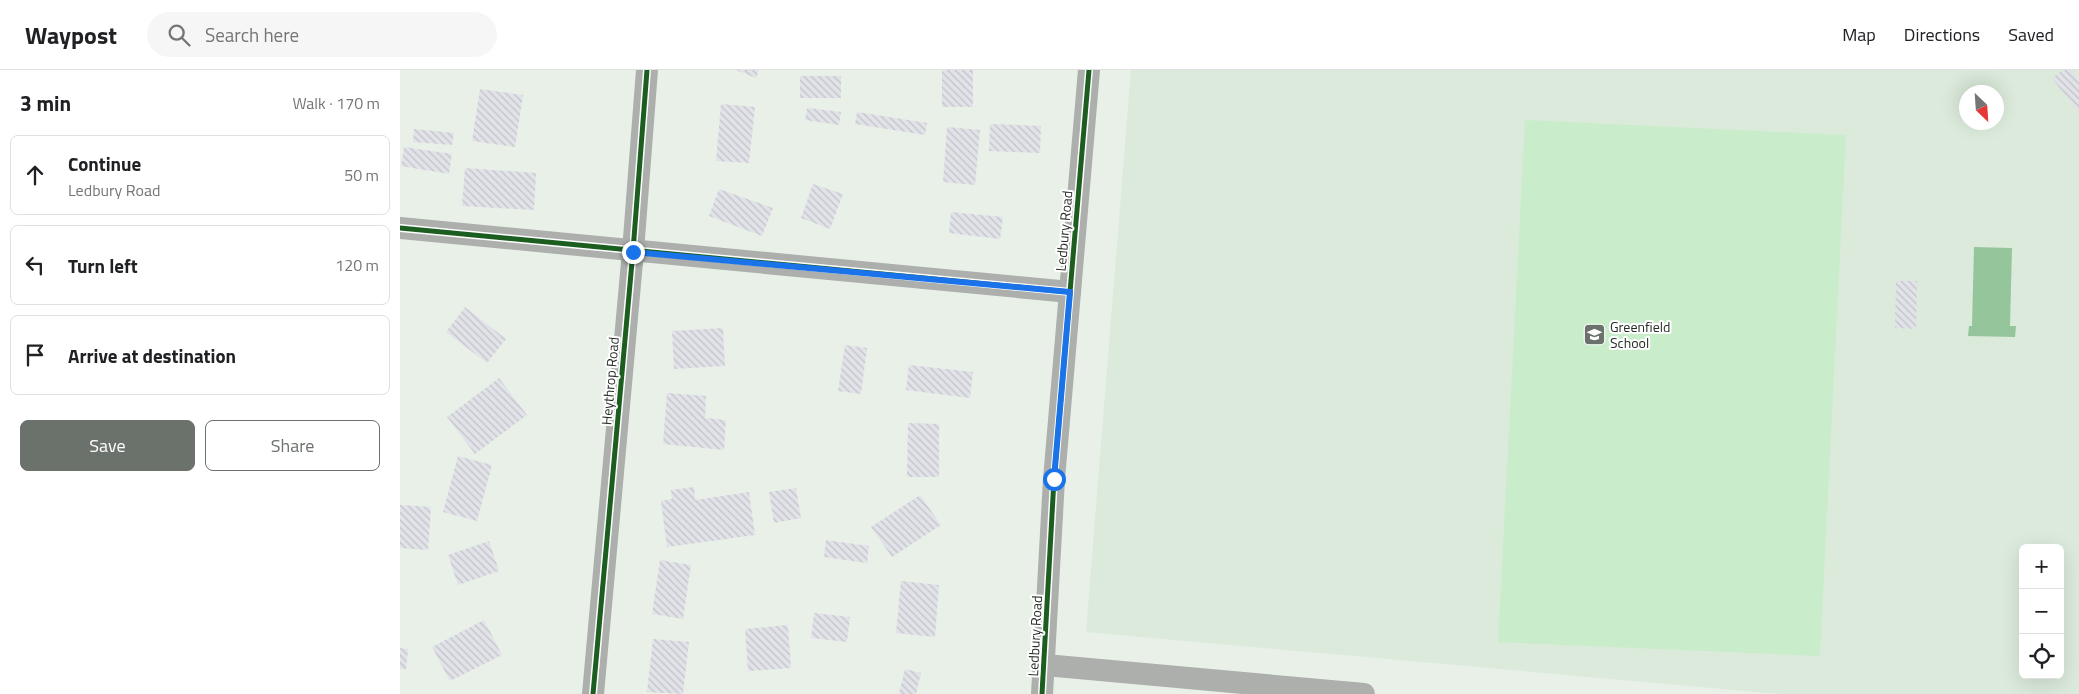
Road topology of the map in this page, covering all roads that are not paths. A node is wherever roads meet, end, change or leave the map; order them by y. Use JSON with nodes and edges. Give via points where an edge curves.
{"nodes":[{"id":1,"x":647,"y":70,"type":"edge"},
{"id":2,"x":1089,"y":70,"type":"edge"},
{"id":3,"x":400,"y":228,"type":"edge"},
{"id":4,"x":633,"y":252,"type":"junction"},
{"id":5,"x":1070,"y":292,"type":"junction"},
{"id":6,"x":1045,"y":665,"type":"junction"},
{"id":7,"x":593,"y":694,"type":"edge"},
{"id":8,"x":1042,"y":694,"type":"edge"},
{"id":9,"x":1364,"y":694,"type":"edge"}],
"edges":[{"from":1,"to":4,"type":"street","name":"Heythrop Road"},
{"from":2,"to":5,"type":"street","name":"Ledbury Road"},
{"from":3,"to":4,"type":"street"},
{"from":4,"to":5,"type":"street"},
{"from":4,"to":7,"type":"street","name":"Heythrop Road"},
{"from":5,"to":6,"type":"street","name":"Ledbury Road","via":[[1054,479]]},
{"from":6,"to":8,"type":"street","name":"Ledbury Road"},
{"from":6,"to":9,"type":"street"}]}
